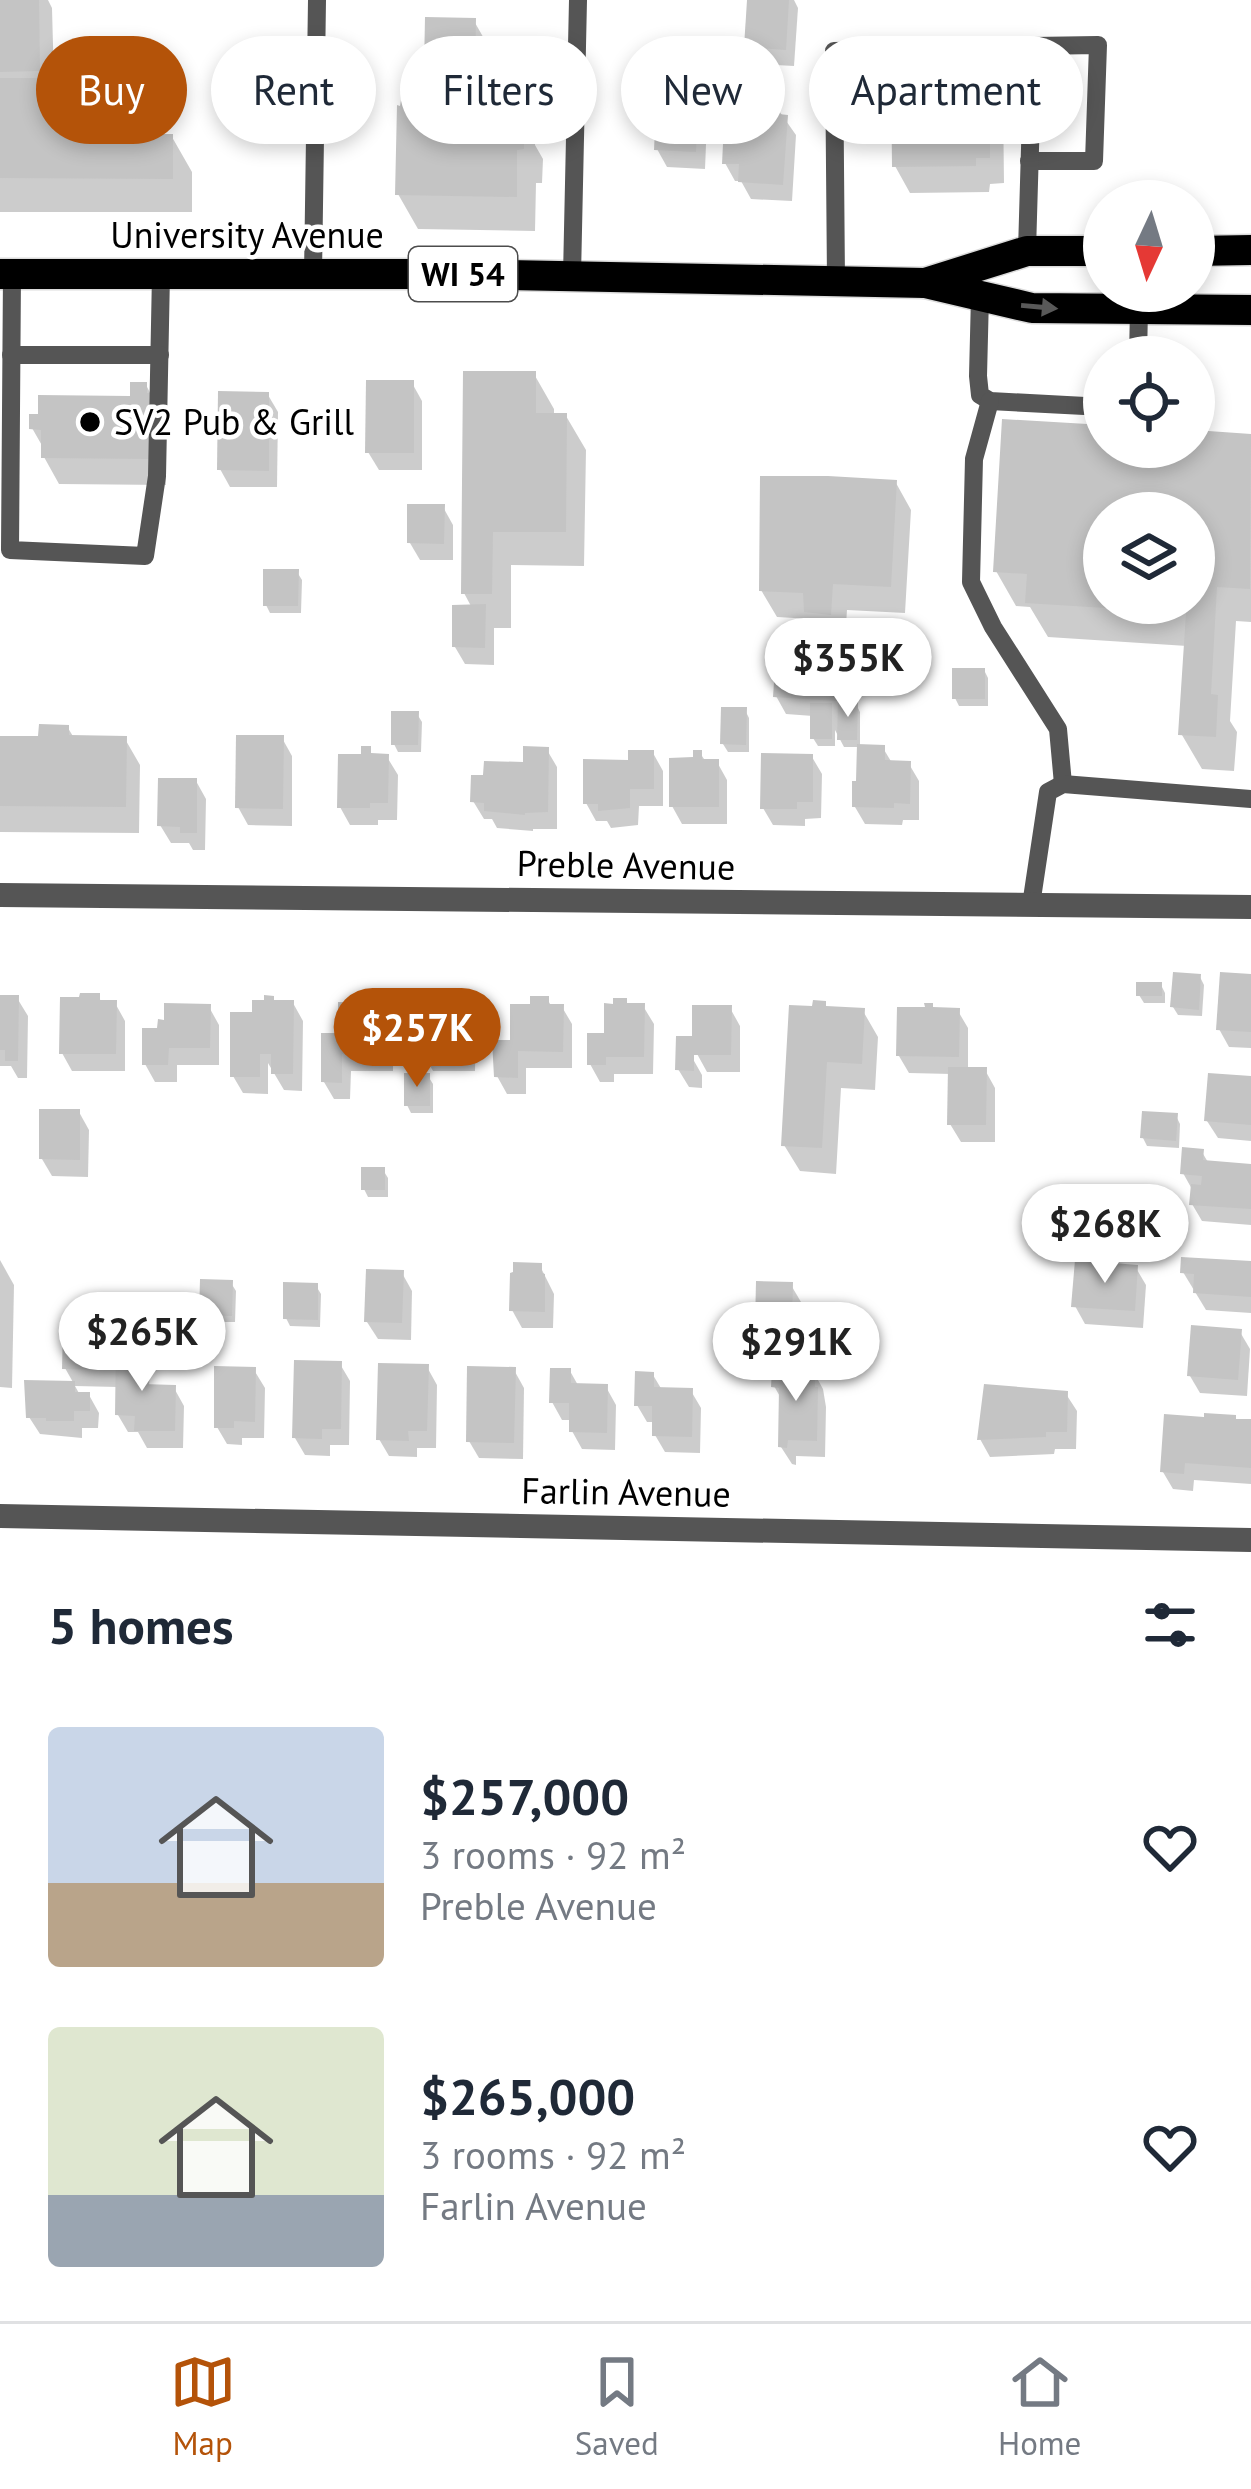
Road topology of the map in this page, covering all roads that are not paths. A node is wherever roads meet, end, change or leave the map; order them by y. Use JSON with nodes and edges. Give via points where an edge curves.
{"nodes":[{"id":1,"x":317,"y":0,"type":"edge"},
{"id":2,"x":578,"y":0,"type":"edge"},
{"id":3,"x":1083,"y":45,"type":"edge"},
{"id":4,"x":835,"y":144,"type":"edge"},
{"id":5,"x":1030,"y":144,"type":"edge"},
{"id":6,"x":1029,"y":161,"type":"junction"},
{"id":7,"x":1215,"y":250,"type":"edge"},
{"id":8,"x":1251,"y":250,"type":"edge"},
{"id":9,"x":1027,"y":251,"type":"junction"},
{"id":10,"x":1083,"y":251,"type":"edge"},
{"id":11,"x":6,"y":274,"type":"edge"},
{"id":12,"x":161,"y":274,"type":"junction"},
{"id":13,"x":313,"y":274,"type":"junction"},
{"id":14,"x":572,"y":276,"type":"junction"},
{"id":15,"x":836,"y":281,"type":"junction"},
{"id":16,"x":925,"y":283,"type":"junction"},
{"id":17,"x":980,"y":296,"type":"junction"},
{"id":18,"x":1083,"y":308,"type":"edge"},
{"id":19,"x":1215,"y":310,"type":"edge"},
{"id":20,"x":1251,"y":310,"type":"edge"},
{"id":21,"x":11,"y":355,"type":"junction"},
{"id":22,"x":160,"y":356,"type":"junction"},
{"id":23,"x":990,"y":401,"type":"junction"},
{"id":24,"x":1083,"y":405,"type":"edge"},
{"id":25,"x":1063,"y":784,"type":"junction"},
{"id":26,"x":1251,"y":799,"type":"edge"},
{"id":27,"x":0,"y":895,"type":"edge"},
{"id":28,"x":1031,"y":904,"type":"junction"},
{"id":29,"x":1251,"y":907,"type":"edge"},
{"id":30,"x":0,"y":1516,"type":"edge"},
{"id":31,"x":1251,"y":1540,"type":"edge"}],
"edges":[{"from":1,"to":13,"type":"lane"},
{"from":2,"to":14,"type":"lane"},
{"from":3,"to":6,"type":"lane","via":[[1098,45],[1094,160]]},
{"from":4,"to":15,"type":"lane"},
{"from":5,"to":6,"type":"lane"},
{"from":6,"to":9,"type":"lane"},
{"from":7,"to":8,"type":"main road"},
{"from":9,"to":10,"type":"main road","name":"University Avenue","number":"WI 54"},
{"from":9,"to":16,"type":"main road","name":"University Avenue","number":"WI 54"},
{"from":11,"to":12,"type":"main road","name":"University Avenue","number":"WI 54"},
{"from":11,"to":21,"type":"lane"},
{"from":12,"to":13,"type":"main road","name":"University Avenue","number":"WI 54"},
{"from":12,"to":22,"type":"lane"},
{"from":13,"to":14,"type":"main road","name":"University Avenue","number":"WI 54"},
{"from":14,"to":15,"type":"main road","name":"University Avenue","number":"WI 54"},
{"from":15,"to":16,"type":"main road","name":"University Avenue","number":"WI 54"},
{"from":16,"to":17,"type":"main road","name":"University Avenue","number":"WI 54"},
{"from":17,"to":18,"type":"main road","name":"University Avenue","number":"WI 54","one_way":true},
{"from":17,"to":23,"type":"lane","via":[[978,376],[980,395]]},
{"from":19,"to":20,"type":"main road","name":"University Avenue","number":"WI 54"},
{"from":21,"to":22,"type":"lane"},
{"from":21,"to":22,"type":"lane","via":[[10,550],[145,556]]},
{"from":23,"to":24,"type":"lane"},
{"from":23,"to":25,"type":"lane","via":[[974,459],[970,582],[1058,729]]},
{"from":25,"to":26,"type":"lane"},
{"from":25,"to":28,"type":"lane","via":[[1048,792]]},
{"from":27,"to":28,"type":"street","name":"Preble Avenue"},
{"from":28,"to":29,"type":"street","name":"Preble Avenue"},
{"from":30,"to":31,"type":"street","name":"Farlin Avenue"}]}
